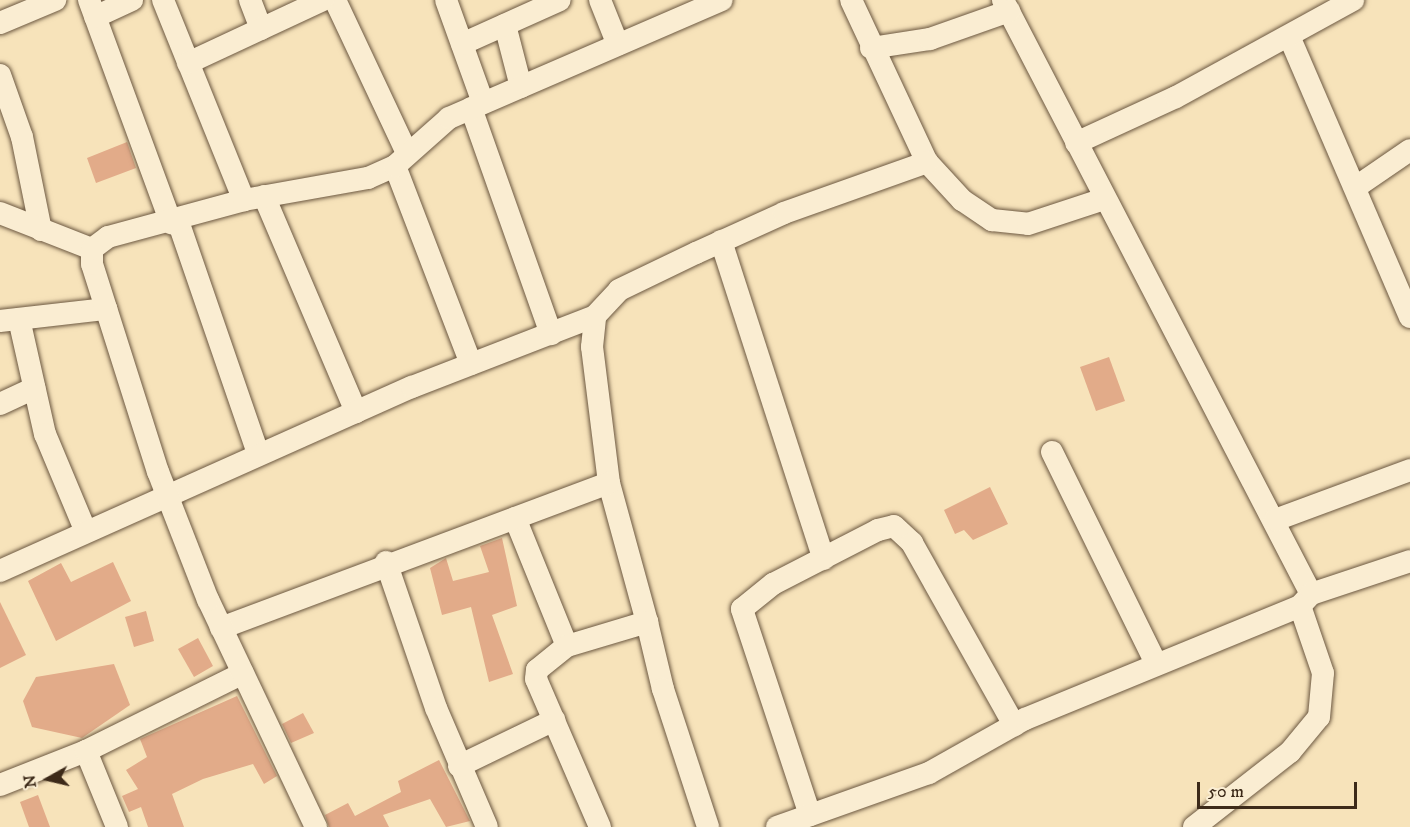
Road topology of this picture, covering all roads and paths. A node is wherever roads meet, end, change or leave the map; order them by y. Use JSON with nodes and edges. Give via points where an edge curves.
{"nodes":[{"id":1,"x":55,"y":0,"type":"edge"},
{"id":2,"x":132,"y":0,"type":"edge"},
{"id":3,"x":163,"y":0,"type":"edge"},
{"id":4,"x":250,"y":0,"type":"edge"},
{"id":5,"x":323,"y":0,"type":"edge"},
{"id":6,"x":335,"y":0,"type":"edge"},
{"id":7,"x":446,"y":0,"type":"edge"},
{"id":8,"x":560,"y":0,"type":"edge"},
{"id":9,"x":600,"y":0,"type":"edge"},
{"id":10,"x":722,"y":0,"type":"edge"},
{"id":11,"x":851,"y":0,"type":"edge"},
{"id":12,"x":1353,"y":0,"type":"edge"},
{"id":13,"x":1006,"y":5,"type":"edge"},
{"id":14,"x":527,"y":7,"type":"edge"},
{"id":15,"x":92,"y":8,"type":"edge"},
{"id":16,"x":0,"y":23,"type":"edge"},
{"id":17,"x":505,"y":25,"type":"junction"},
{"id":18,"x":261,"y":29,"type":"junction"},
{"id":19,"x":1290,"y":36,"type":"junction"},
{"id":20,"x":462,"y":44,"type":"junction"},
{"id":21,"x":618,"y":45,"type":"junction"},
{"id":22,"x":871,"y":48,"type":"junction"},
{"id":23,"x":188,"y":63,"type":"junction"},
{"id":24,"x":0,"y":75,"type":"edge"},
{"id":25,"x":521,"y":87,"type":"junction"},
{"id":26,"x":477,"y":106,"type":"junction"},
{"id":27,"x":1076,"y":143,"type":"junction"},
{"id":28,"x":1410,"y":150,"type":"edge"},
{"id":29,"x":401,"y":158,"type":"junction"},
{"id":30,"x":927,"y":162,"type":"junction"},
{"id":31,"x":1356,"y":187,"type":"junction"},
{"id":32,"x":254,"y":198,"type":"junction"},
{"id":33,"x":1104,"y":199,"type":"junction"},
{"id":34,"x":0,"y":213,"type":"edge"},
{"id":35,"x":174,"y":222,"type":"junction"},
{"id":36,"x":41,"y":230,"type":"junction"},
{"id":37,"x":721,"y":241,"type":"junction"},
{"id":38,"x":92,"y":249,"type":"junction"},
{"id":39,"x":106,"y":309,"type":"junction"},
{"id":40,"x":595,"y":316,"type":"junction"},
{"id":41,"x":1410,"y":317,"type":"edge"},
{"id":42,"x":10,"y":320,"type":"edge"},
{"id":43,"x":550,"y":334,"type":"junction"},
{"id":44,"x":471,"y":364,"type":"junction"},
{"id":45,"x":34,"y":388,"type":"junction"},
{"id":46,"x":0,"y":404,"type":"edge"},
{"id":47,"x":356,"y":412,"type":"junction"},
{"id":48,"x":1052,"y":452,"type":"dead end"},
{"id":49,"x":258,"y":453,"type":"junction"},
{"id":50,"x":1410,"y":470,"type":"edge"},
{"id":51,"x":609,"y":483,"type":"junction"},
{"id":52,"x":166,"y":493,"type":"junction"},
{"id":53,"x":515,"y":518,"type":"junction"},
{"id":54,"x":1275,"y":520,"type":"junction"},
{"id":55,"x":86,"y":532,"type":"junction"},
{"id":56,"x":824,"y":559,"type":"junction"},
{"id":57,"x":1410,"y":561,"type":"edge"},
{"id":58,"x":386,"y":562,"type":"junction"},
{"id":59,"x":0,"y":571,"type":"edge"},
{"id":60,"x":1306,"y":600,"type":"junction"},
{"id":61,"x":647,"y":622,"type":"junction"},
{"id":62,"x":222,"y":628,"type":"junction"},
{"id":63,"x":567,"y":646,"type":"junction"},
{"id":64,"x":1156,"y":663,"type":"junction"},
{"id":65,"x":243,"y":673,"type":"junction"},
{"id":66,"x":554,"y":720,"type":"junction"},
{"id":67,"x":1014,"y":725,"type":"junction"},
{"id":68,"x":86,"y":751,"type":"junction"},
{"id":69,"x":459,"y":766,"type":"junction"},
{"id":70,"x":0,"y":784,"type":"edge"},
{"id":71,"x":810,"y":815,"type":"junction"},
{"id":72,"x":479,"y":824,"type":"edge"},
{"id":73,"x":117,"y":827,"type":"edge"},
{"id":74,"x":316,"y":827,"type":"edge"},
{"id":75,"x":600,"y":827,"type":"edge"},
{"id":76,"x":708,"y":827,"type":"edge"},
{"id":77,"x":777,"y":827,"type":"edge"},
{"id":78,"x":1194,"y":827,"type":"edge"}],
"edges":[{"from":1,"to":16,"type":"street"},
{"from":2,"to":15,"type":"street"},
{"from":3,"to":23,"type":"street"},
{"from":4,"to":18,"type":"street"},
{"from":5,"to":18,"type":"street"},
{"from":6,"to":29,"type":"street"},
{"from":7,"to":20,"type":"street"},
{"from":8,"to":14,"type":"street"},
{"from":9,"to":21,"type":"street"},
{"from":10,"to":21,"type":"street"},
{"from":11,"to":22,"type":"street"},
{"from":12,"to":19,"type":"street"},
{"from":13,"to":22,"type":"street","via":[[930,39]]},
{"from":13,"to":27,"type":"street"},
{"from":14,"to":17,"type":"street"},
{"from":15,"to":35,"type":"street"},
{"from":17,"to":20,"type":"street"},
{"from":17,"to":25,"type":"street"},
{"from":18,"to":23,"type":"street"},
{"from":19,"to":27,"type":"street"},
{"from":19,"to":31,"type":"street"},
{"from":20,"to":26,"type":"street"},
{"from":21,"to":25,"type":"street"},
{"from":22,"to":30,"type":"street"},
{"from":23,"to":32,"type":"street"},
{"from":24,"to":36,"type":"street","via":[[22,136]]},
{"from":25,"to":26,"type":"street"},
{"from":26,"to":29,"type":"street"},
{"from":26,"to":43,"type":"street"},
{"from":27,"to":33,"type":"street"},
{"from":28,"to":31,"type":"street"},
{"from":29,"to":32,"type":"street","via":[[368,178]]},
{"from":29,"to":44,"type":"street"},
{"from":30,"to":33,"type":"street","via":[[962,200],[992,220],[1028,224]]},
{"from":30,"to":37,"type":"street"},
{"from":31,"to":41,"type":"street"},
{"from":32,"to":35,"type":"street"},
{"from":32,"to":47,"type":"street"},
{"from":33,"to":54,"type":"street"},
{"from":34,"to":36,"type":"street"},
{"from":35,"to":38,"type":"street","via":[[108,237]]},
{"from":35,"to":49,"type":"street"},
{"from":36,"to":38,"type":"street"},
{"from":37,"to":40,"type":"street","via":[[619,290]]},
{"from":37,"to":56,"type":"street"},
{"from":38,"to":39,"type":"street"},
{"from":39,"to":42,"type":"street"},
{"from":39,"to":52,"type":"street"},
{"from":40,"to":43,"type":"street"},
{"from":40,"to":51,"type":"street","via":[[592,346]]},
{"from":42,"to":45,"type":"street"},
{"from":43,"to":44,"type":"street"},
{"from":44,"to":47,"type":"street"},
{"from":45,"to":46,"type":"street"},
{"from":45,"to":55,"type":"street","via":[[45,434]]},
{"from":47,"to":49,"type":"street"},
{"from":48,"to":64,"type":"street"},
{"from":49,"to":52,"type":"street"},
{"from":50,"to":54,"type":"street"},
{"from":51,"to":53,"type":"street"},
{"from":51,"to":61,"type":"street"},
{"from":52,"to":55,"type":"street"},
{"from":52,"to":62,"type":"street"},
{"from":53,"to":58,"type":"street"},
{"from":53,"to":63,"type":"street"},
{"from":54,"to":60,"type":"street"},
{"from":55,"to":59,"type":"street"},
{"from":56,"to":67,"type":"street","via":[[894,526],[912,543]]},
{"from":56,"to":71,"type":"street","via":[[746,600],[741,616]]},
{"from":57,"to":60,"type":"street"},
{"from":58,"to":62,"type":"street"},
{"from":58,"to":69,"type":"street"},
{"from":60,"to":64,"type":"street"},
{"from":60,"to":78,"type":"street","via":[[1323,673],[1319,717],[1290,753]]},
{"from":61,"to":63,"type":"street"},
{"from":61,"to":76,"type":"street","via":[[663,689]]},
{"from":62,"to":65,"type":"street"},
{"from":63,"to":66,"type":"street","via":[[537,669]]},
{"from":64,"to":67,"type":"street"},
{"from":65,"to":68,"type":"street"},
{"from":65,"to":74,"type":"street"},
{"from":66,"to":69,"type":"street"},
{"from":66,"to":75,"type":"street"},
{"from":67,"to":71,"type":"street","via":[[929,773]]},
{"from":68,"to":70,"type":"street"},
{"from":68,"to":73,"type":"street"},
{"from":69,"to":72,"type":"street"},
{"from":71,"to":77,"type":"street"}]}
